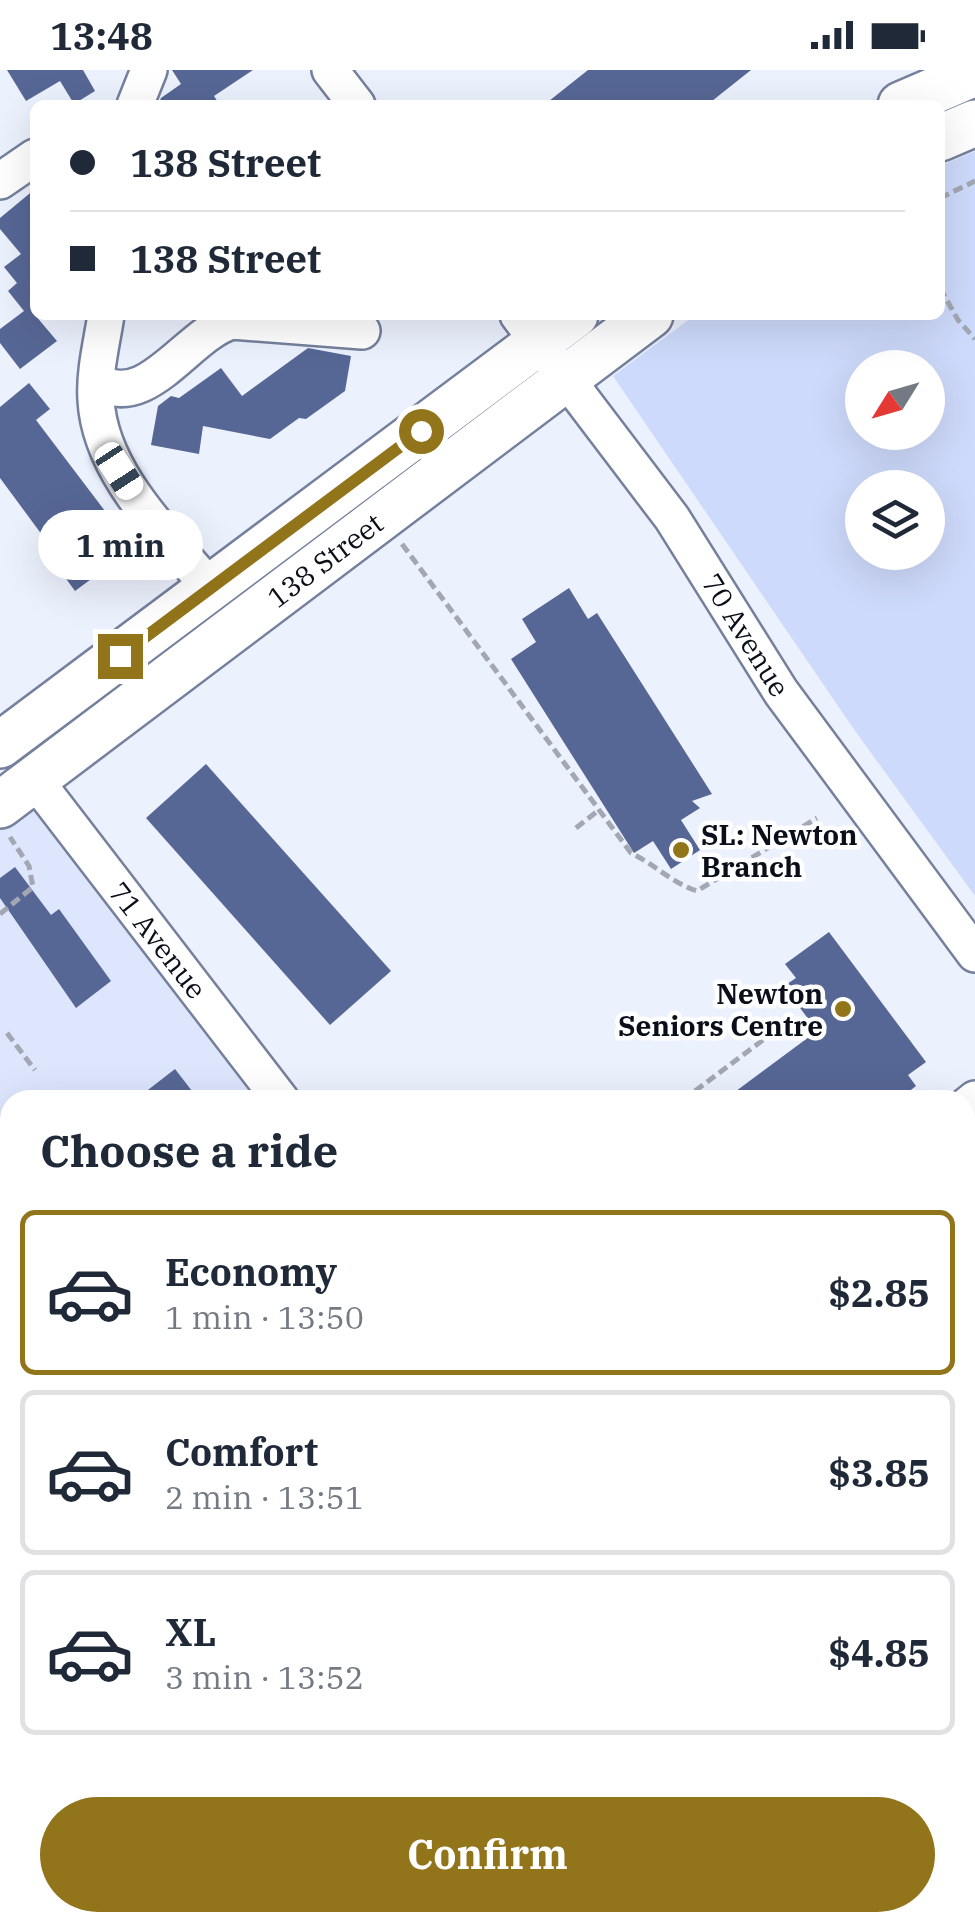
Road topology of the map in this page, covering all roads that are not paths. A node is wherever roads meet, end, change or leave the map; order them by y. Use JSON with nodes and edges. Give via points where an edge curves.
{"nodes":[{"id":1,"x":149,"y":70,"type":"edge"},
{"id":2,"x":330,"y":70,"type":"edge"},
{"id":3,"x":975,"y":73,"type":"edge"},
{"id":4,"x":136,"y":100,"type":"edge"},
{"id":5,"x":352,"y":100,"type":"edge"},
{"id":6,"x":913,"y":100,"type":"edge"},
{"id":7,"x":975,"y":123,"type":"edge"},
{"id":8,"x":945,"y":136,"type":"edge"},
{"id":9,"x":30,"y":161,"type":"edge"},
{"id":10,"x":0,"y":182,"type":"edge"},
{"id":11,"x":105,"y":320,"type":"edge"},
{"id":12,"x":556,"y":320,"type":"edge"},
{"id":13,"x":643,"y":320,"type":"edge"},
{"id":14,"x":528,"y":328,"type":"edge"},
{"id":15,"x":362,"y":331,"type":"dead end"},
{"id":16,"x":566,"y":378,"type":"junction"},
{"id":17,"x":97,"y":381,"type":"junction"},
{"id":18,"x":211,"y":589,"type":"junction"},
{"id":19,"x":0,"y":745,"type":"edge"},
{"id":20,"x":13,"y":805,"type":"edge"},
{"id":21,"x":975,"y":954,"type":"edge"},
{"id":22,"x":273,"y":1090,"type":"edge"}],
"edges":[{"from":1,"to":4,"type":"street"},
{"from":2,"to":5,"type":"street"},
{"from":3,"to":6,"type":"main road"},
{"from":7,"to":8,"type":"main road"},
{"from":9,"to":10,"type":"street"},
{"from":11,"to":17,"type":"street"},
{"from":12,"to":14,"type":"main road","name":"138 Street"},
{"from":13,"to":16,"type":"main road","name":"138 Street"},
{"from":14,"to":16,"type":"street","name":"70 Avenue"},
{"from":14,"to":18,"type":"main road","name":"138 Street"},
{"from":15,"to":17,"type":"street","via":[[232,321],[137,388],[117,390]]},
{"from":16,"to":20,"type":"main road","name":"138 Street"},
{"from":16,"to":21,"type":"street","name":"70 Avenue","via":[[672,518],[793,708]]},
{"from":17,"to":18,"type":"street","via":[[100,428],[119,471]]},
{"from":18,"to":19,"type":"main road","name":"138 Street"},
{"from":20,"to":22,"type":"street","name":"71 Avenue"}]}
